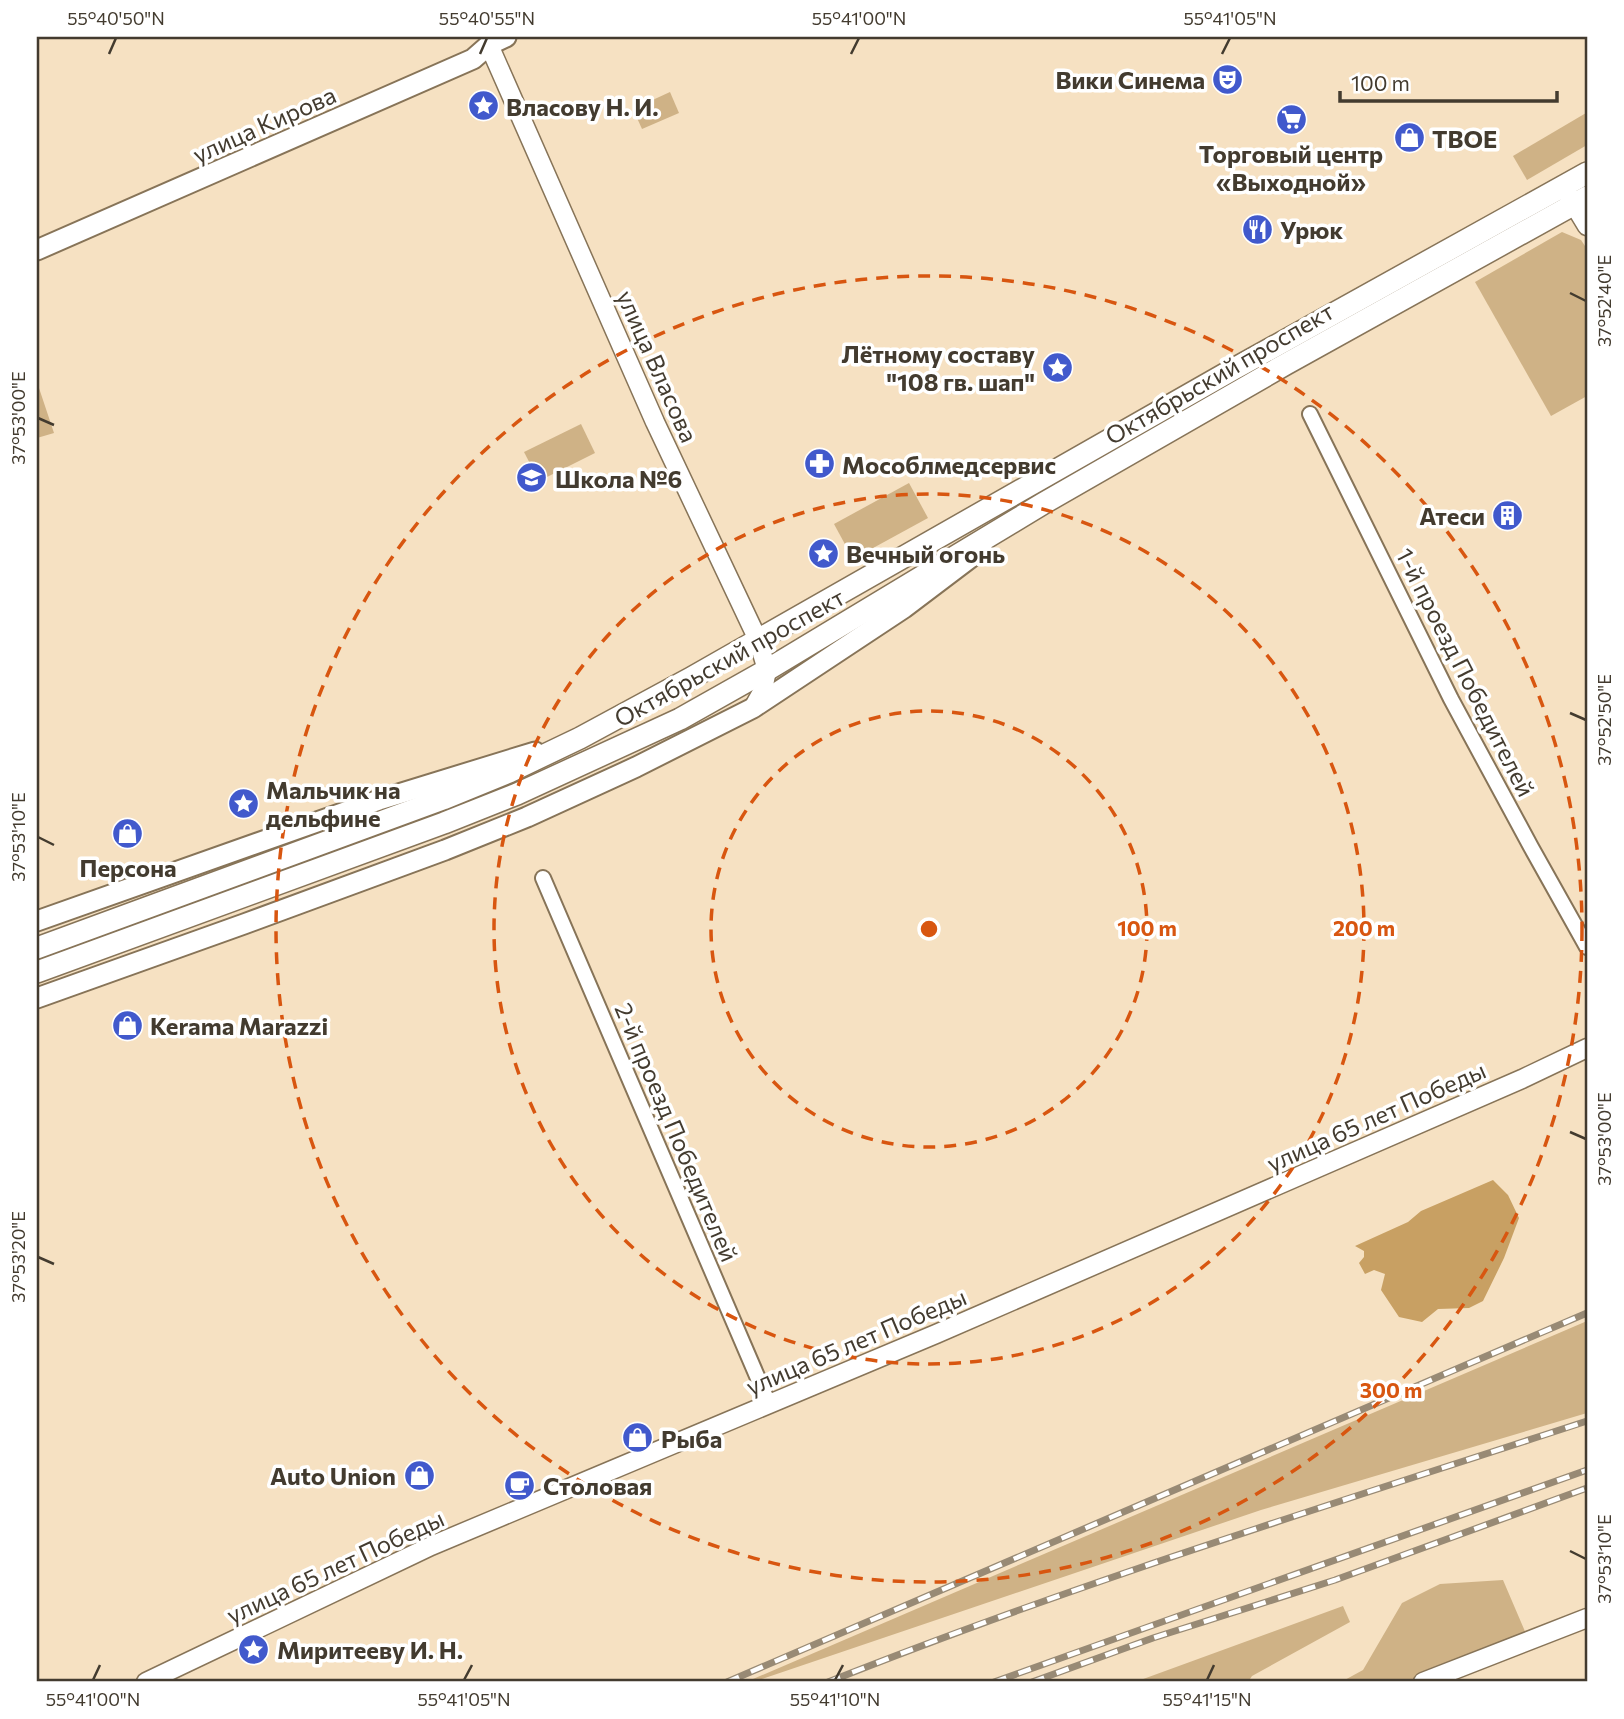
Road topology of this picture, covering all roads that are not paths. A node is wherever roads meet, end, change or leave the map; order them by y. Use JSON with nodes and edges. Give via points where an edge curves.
{"nodes":[{"id":1,"x":493,"y":39,"type":"edge"},
{"id":2,"x":1587,"y":173,"type":"edge"},
{"id":3,"x":1575,"y":196,"type":"edge"},
{"id":4,"x":1587,"y":226,"type":"edge"},
{"id":5,"x":37,"y":250,"type":"edge"},
{"id":6,"x":1310,"y":414,"type":"dead end"},
{"id":7,"x":1044,"y":503,"type":"junction"},
{"id":8,"x":758,"y":640,"type":"junction"},
{"id":9,"x":767,"y":670,"type":"junction"},
{"id":10,"x":753,"y":708,"type":"junction"},
{"id":11,"x":580,"y":738,"type":"junction"},
{"id":12,"x":543,"y":878,"type":"dead end"},
{"id":13,"x":37,"y":921,"type":"edge"},
{"id":14,"x":1587,"y":947,"type":"edge"},
{"id":15,"x":37,"y":948,"type":"edge"},
{"id":16,"x":37,"y":972,"type":"edge"},
{"id":17,"x":37,"y":998,"type":"edge"},
{"id":18,"x":1587,"y":1048,"type":"edge"},
{"id":19,"x":769,"y":1404,"type":"junction"},
{"id":20,"x":1587,"y":1618,"type":"edge"},
{"id":21,"x":146,"y":1682,"type":"edge"},
{"id":22,"x":1423,"y":1682,"type":"edge"}],
"edges":[{"from":1,"to":5,"type":"main road","name":"улица Кирова","via":[[473,59]]},
{"from":1,"to":8,"type":"street","name":"улица Власова","via":[[655,422]]},
{"from":2,"to":3,"type":"main road","name":"Октябрьский проспект"},
{"from":3,"to":4,"type":"street"},
{"from":3,"to":7,"type":"main road","name":"Октябрьский проспект"},
{"from":3,"to":8,"type":"main road","name":"Октябрьский проспект","via":[[1232,370]]},
{"from":6,"to":14,"type":"street","name":"1-й проезд Победителей","via":[[1451,699]]},
{"from":7,"to":9,"type":"main road","name":"Октябрьский проспект"},
{"from":7,"to":10,"type":"main road","via":[[904,608]]},
{"from":8,"to":9,"type":"street","name":"улица Власова"},
{"from":8,"to":11,"type":"main road","name":"Октябрьский проспект"},
{"from":9,"to":10,"type":"street"},
{"from":9,"to":16,"type":"main road","name":"Октябрьский проспект","via":[[680,719],[517,794]]},
{"from":10,"to":17,"type":"main road","via":[[527,817]]},
{"from":11,"to":13,"type":"main road","via":[[379,800]]},
{"from":11,"to":15,"type":"main road","name":"Октябрьский проспект","via":[[443,799]]},
{"from":12,"to":19,"type":"street","name":"2-й проезд Победителей"},
{"from":18,"to":19,"type":"street","name":"улица 65 лет Победы"},
{"from":19,"to":21,"type":"street","name":"улица 65 лет Победы","via":[[431,1546]]},
{"from":20,"to":22,"type":"street"}]}
